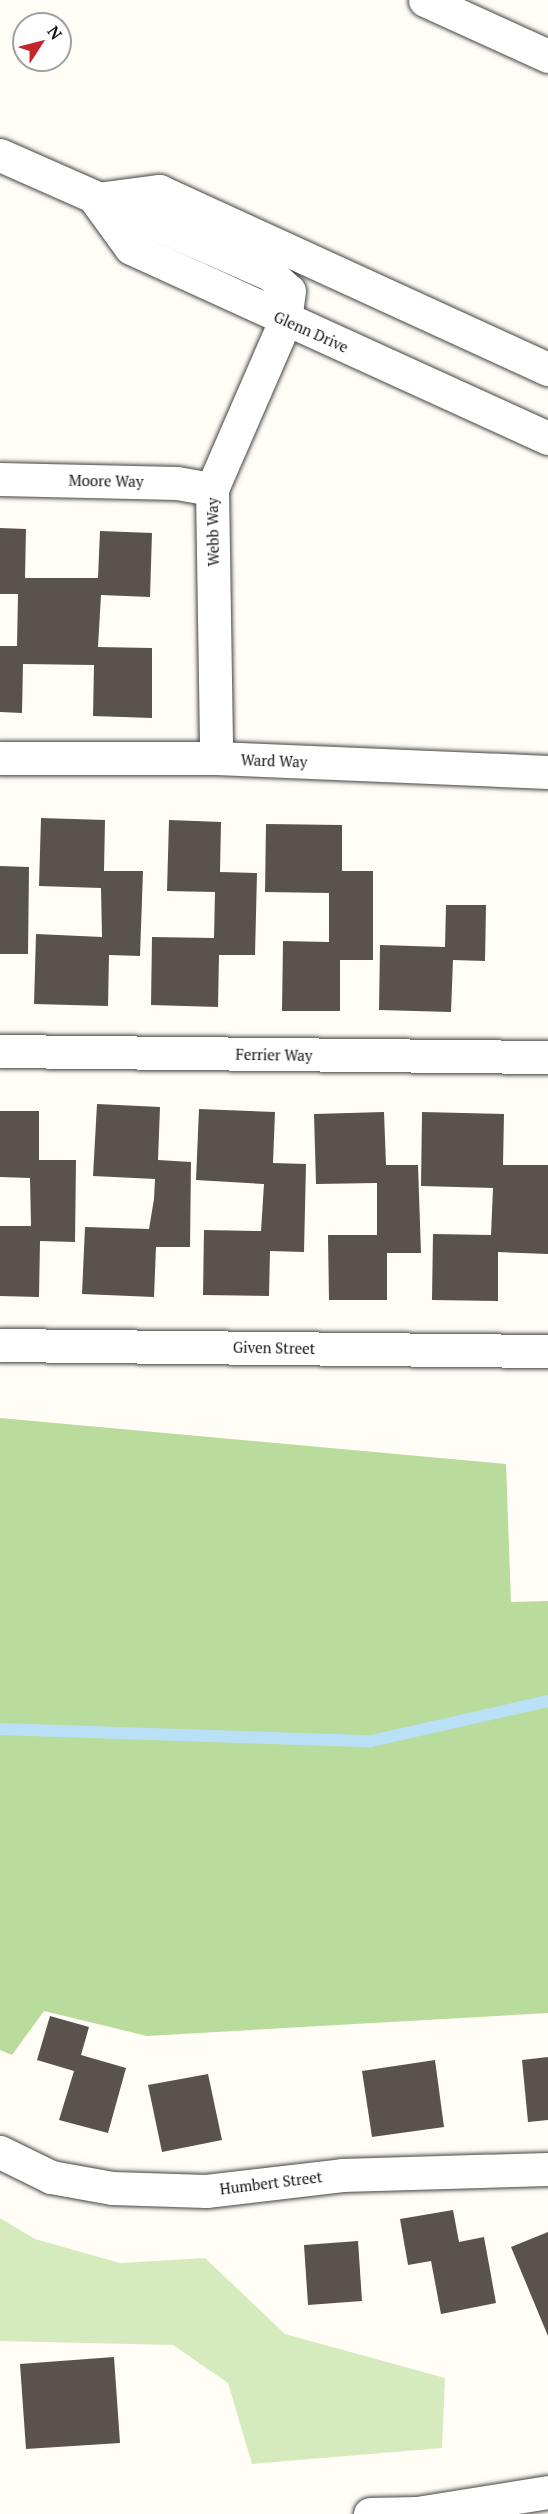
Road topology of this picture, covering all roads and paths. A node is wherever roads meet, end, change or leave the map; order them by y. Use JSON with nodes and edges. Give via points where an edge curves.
{"nodes":[{"id":1,"x":425,"y":0,"type":"edge"},
{"id":2,"x":548,"y":56,"type":"edge"},
{"id":3,"x":0,"y":155,"type":"edge"},
{"id":4,"x":95,"y":199,"type":"junction"},
{"id":5,"x":285,"y":321,"type":"junction"},
{"id":6,"x":548,"y":369,"type":"edge"},
{"id":7,"x":548,"y":438,"type":"edge"},
{"id":8,"x":0,"y":479,"type":"edge"},
{"id":9,"x":212,"y":489,"type":"junction"},
{"id":10,"x":0,"y":758,"type":"edge"},
{"id":11,"x":216,"y":758,"type":"junction"},
{"id":12,"x":548,"y":772,"type":"edge"},
{"id":13,"x":0,"y":1051,"type":"edge"},
{"id":14,"x":548,"y":1058,"type":"edge"},
{"id":15,"x":0,"y":1344,"type":"edge"},
{"id":16,"x":548,"y":1352,"type":"edge"},
{"id":17,"x":0,"y":2152,"type":"edge"},
{"id":18,"x":548,"y":2169,"type":"edge"},
{"id":19,"x":548,"y":2492,"type":"edge"},
{"id":20,"x":370,"y":2514,"type":"edge"}],
"edges":[{"from":1,"to":2,"type":"street"},
{"from":3,"to":4,"type":"street"},
{"from":4,"to":5,"type":"street","name":"Webb Way","via":[[270,274],[289,291]]},
{"from":4,"to":6,"type":"street","via":[[159,191]]},
{"from":5,"to":7,"type":"street","name":"Glenn Drive"},
{"from":5,"to":9,"type":"street","name":"Webb Way"},
{"from":8,"to":9,"type":"street","name":"Moore Way","via":[[177,483]]},
{"from":9,"to":11,"type":"street","name":"Webb Way"},
{"from":10,"to":11,"type":"street","name":"Ward Way"},
{"from":11,"to":12,"type":"street","name":"Ward Way"},
{"from":13,"to":14,"type":"street","name":"Ferrier Way"},
{"from":15,"to":16,"type":"street","name":"Given Street"},
{"from":17,"to":18,"type":"street","name":"Humbert Street","via":[[51,2177],[112,2188],[206,2191],[342,2175]]},
{"from":19,"to":20,"type":"street","via":[[417,2513]]}]}
